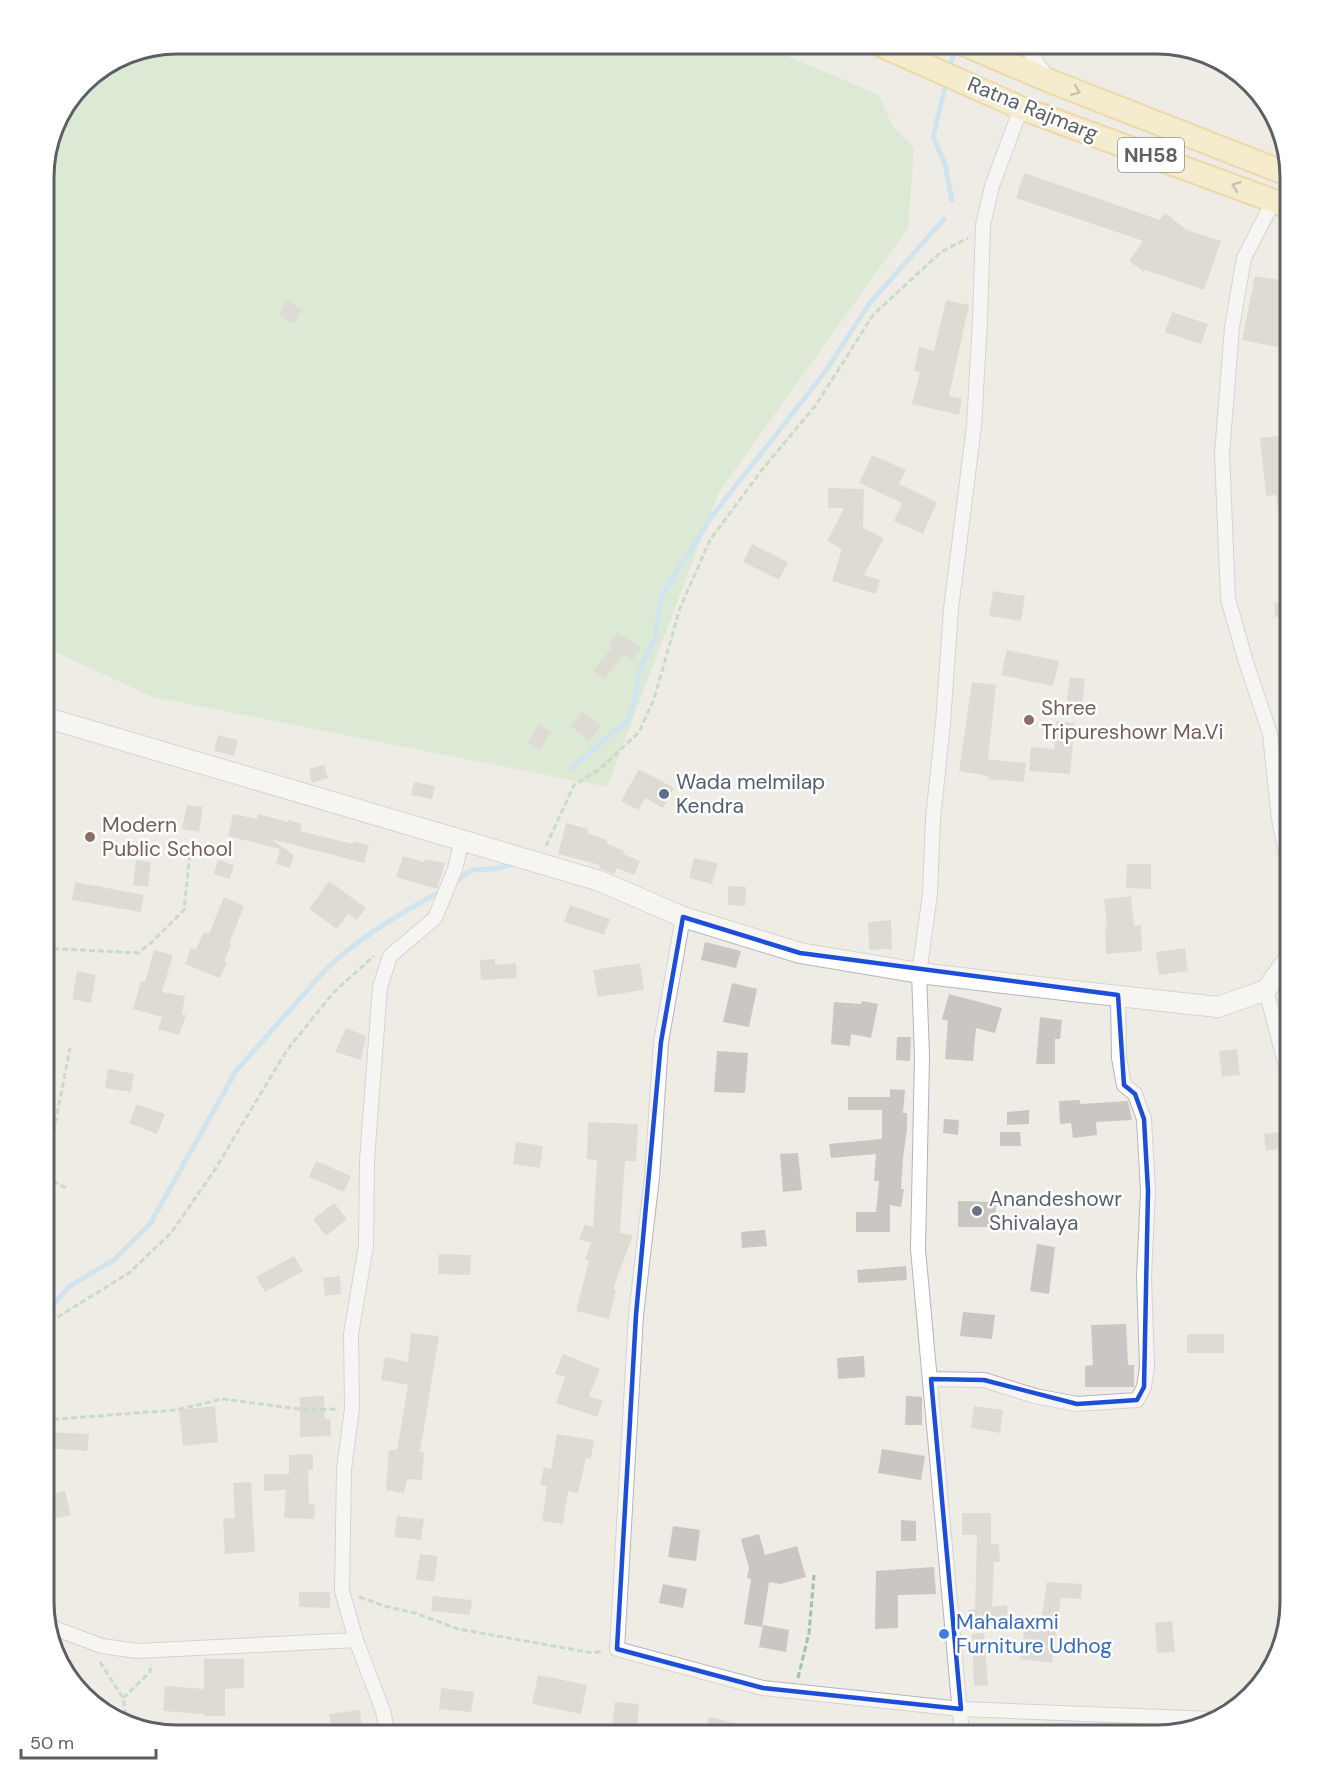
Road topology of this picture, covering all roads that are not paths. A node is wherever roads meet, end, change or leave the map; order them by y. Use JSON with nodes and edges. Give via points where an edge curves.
{"nodes":[{"id":1,"x":901,"y":54,"type":"edge"},
{"id":2,"x":987,"y":54,"type":"edge"},
{"id":3,"x":1031,"y":54,"type":"edge"},
{"id":4,"x":1050,"y":81,"type":"junction"},
{"id":5,"x":1016,"y":105,"type":"junction"},
{"id":6,"x":1280,"y":171,"type":"edge"},
{"id":7,"x":1280,"y":202,"type":"edge"},
{"id":8,"x":1280,"y":206,"type":"edge"},
{"id":9,"x":54,"y":720,"type":"edge"},
{"id":10,"x":1280,"y":824,"type":"edge"},
{"id":11,"x":462,"y":840,"type":"junction"},
{"id":12,"x":683,"y":917,"type":"junction"},
{"id":13,"x":1280,"y":971,"type":"edge"},
{"id":14,"x":920,"y":973,"type":"junction"},
{"id":15,"x":1266,"y":990,"type":"junction"},
{"id":16,"x":1118,"y":995,"type":"junction"},
{"id":17,"x":1280,"y":1044,"type":"edge"},
{"id":18,"x":931,"y":1379,"type":"junction"},
{"id":19,"x":57,"y":1629,"type":"edge"},
{"id":20,"x":356,"y":1640,"type":"junction"},
{"id":21,"x":961,"y":1708,"type":"junction"},
{"id":22,"x":1196,"y":1718,"type":"edge"},
{"id":23,"x":385,"y":1725,"type":"edge"},
{"id":24,"x":962,"y":1725,"type":"edge"}],
"edges":[{"from":1,"to":5,"type":"main road","name":"Ratna Rajmarg","number":"NH58"},
{"from":2,"to":4,"type":"main road","name":"Ratna Rajmarg","number":"NH58"},
{"from":3,"to":4,"type":"street"},
{"from":4,"to":6,"type":"main road","name":"Ratna Rajmarg","number":"NH58","one_way":true},
{"from":7,"to":5,"type":"main road","name":"Ratna Rajmarg","number":"NH58","one_way":true},
{"from":5,"to":14,"type":"street","via":[[983,225],[974,426],[951,609],[930,894]]},
{"from":8,"to":10,"type":"street","via":[[1244,258],[1232,327],[1222,454],[1228,599],[1270,734]]},
{"from":9,"to":11,"type":"main road"},
{"from":11,"to":12,"type":"main road","via":[[600,881]]},
{"from":11,"to":20,"type":"street","via":[[435,918],[390,957],[380,987],[367,1160],[366,1246],[351,1334],[352,1409],[344,1469],[342,1591]]},
{"from":12,"to":14,"type":"main road","via":[[800,953]]},
{"from":12,"to":21,"type":"street","via":[[661,1042],[652,1177],[636,1316],[617,1650],[763,1688]]},
{"from":13,"to":15,"type":"main road"},
{"from":14,"to":16,"type":"main road"},
{"from":14,"to":18,"type":"street","via":[[918,1249]]},
{"from":15,"to":16,"type":"main road","via":[[1218,1007]]},
{"from":15,"to":17,"type":"street"},
{"from":16,"to":18,"type":"street","via":[[1119,1058],[1124,1085],[1135,1094],[1144,1119],[1148,1191],[1144,1387],[1137,1400],[1077,1404],[984,1380]]},
{"from":18,"to":21,"type":"street"},
{"from":19,"to":20,"type":"street","via":[[102,1646],[137,1651]]},
{"from":20,"to":23,"type":"street"},
{"from":21,"to":22,"type":"street"},
{"from":21,"to":24,"type":"street"}]}
